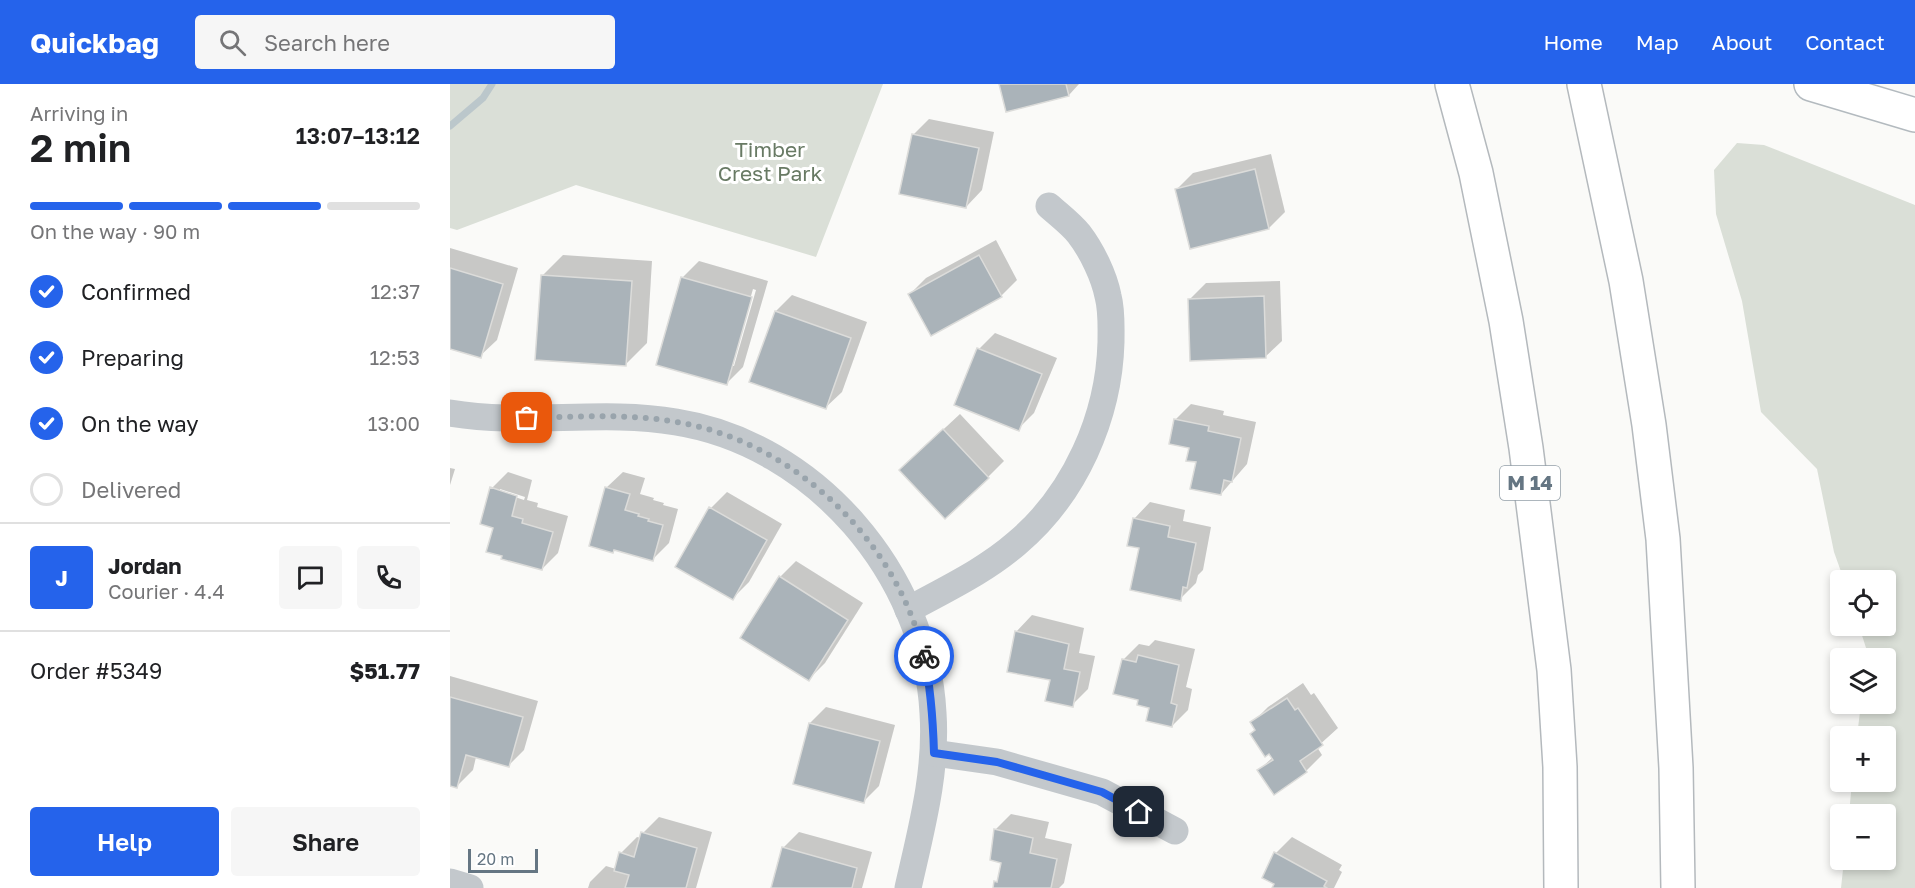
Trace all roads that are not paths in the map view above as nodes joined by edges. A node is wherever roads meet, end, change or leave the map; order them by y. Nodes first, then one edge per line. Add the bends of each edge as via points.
1 (1452, 84) edge
2 (1584, 84) edge
3 (1811, 84) edge
4 (1915, 115) edge
5 (1049, 206) dead end
6 (450, 413) edge
7 (908, 610) junction
8 (934, 753) junction
9 (1175, 831) dead end
10 (450, 882) edge
11 (470, 888) edge
12 (908, 888) edge
13 (1560, 888) edge
14 (1678, 888) edge

1 - 13 main road, M 14 via 1476,173 1504,309 1526,448 1554,670 1560,767
2 - 14 main road via 1626,281 1663,539 1676,768
3 - 4 main road
5 - 7 street via 1079,234 1108,296 1110,356 1099,416 1076,471 1035,526 985,567
6 - 7 street via 503,419 641,417 688,424 752,446 811,483 853,522 892,576
7 - 8 street via 930,683
8 - 9 street via 997,762 1102,792
8 - 12 street via 929,797
10 - 11 street

